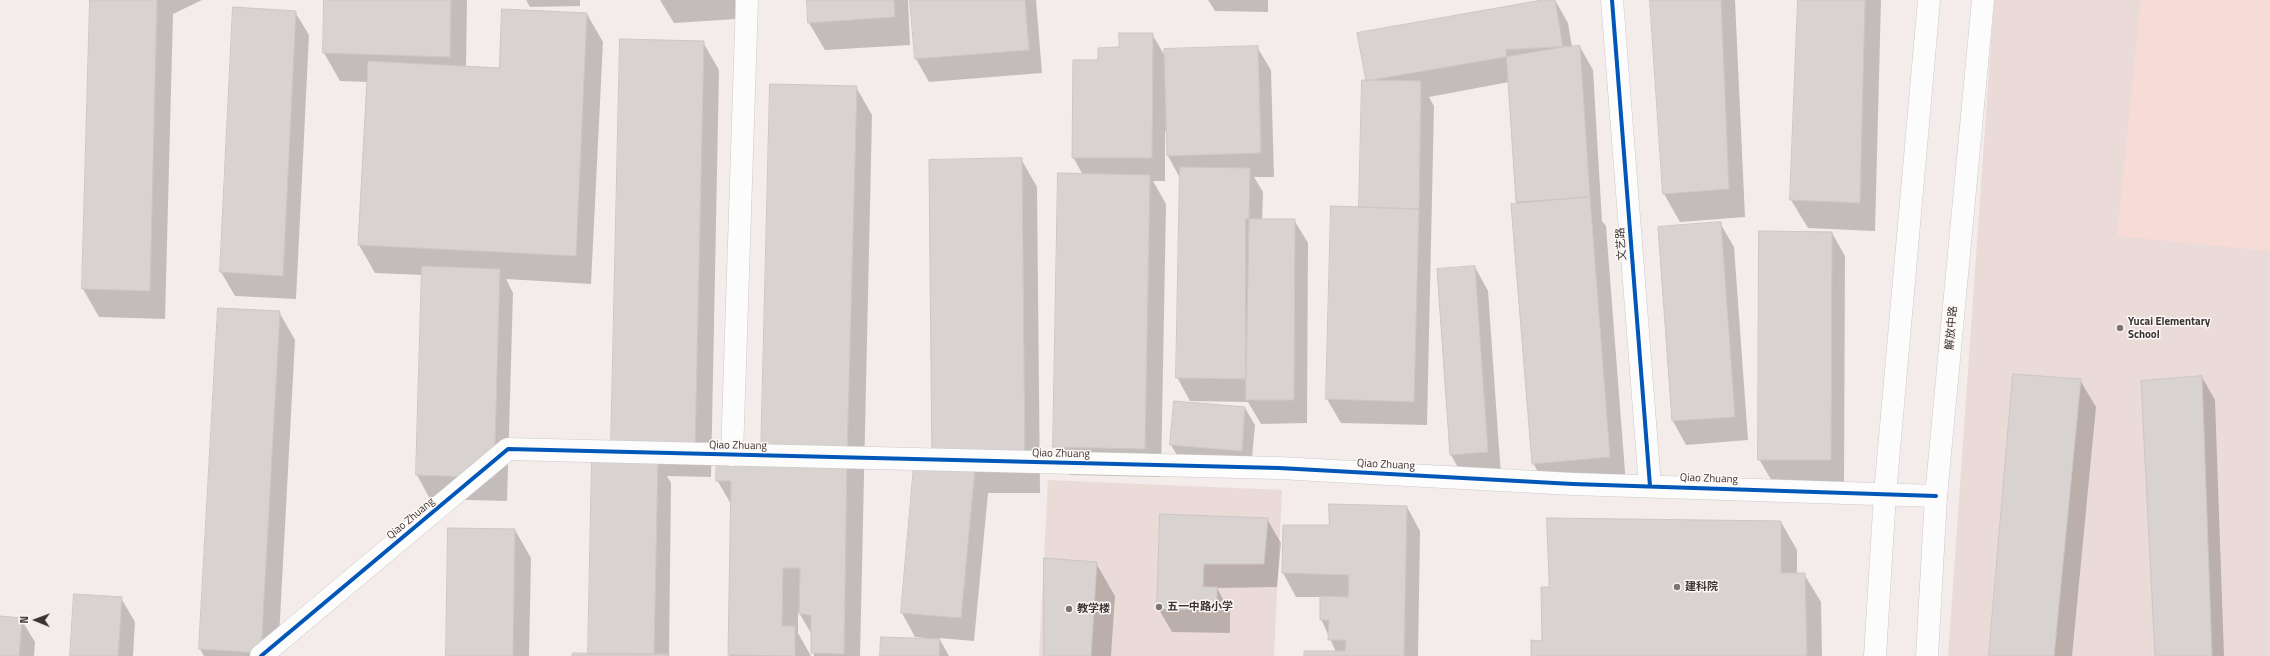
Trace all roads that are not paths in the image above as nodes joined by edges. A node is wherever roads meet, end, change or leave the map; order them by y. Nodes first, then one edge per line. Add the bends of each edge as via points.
1 (747, 0) edge
2 (1612, 0) edge
3 (1929, 0) edge
4 (1983, 0) edge
5 (732, 455) junction
6 (1650, 486) junction
7 (1885, 494) junction
8 (1936, 496) junction
9 (261, 656) edge
10 (1874, 656) edge
11 (1928, 656) edge

1 - 5 street
2 - 6 street, 文艺路
3 - 7 street
4 - 8 street, 解放中路
5 - 6 street, Qiao Zhuang via 1279,468
5 - 9 street, Qiao Zhuang via 508,450
6 - 7 street, Qiao Zhuang
7 - 8 street, Qiao Zhuang
7 - 10 street
8 - 11 street, 解放中路

